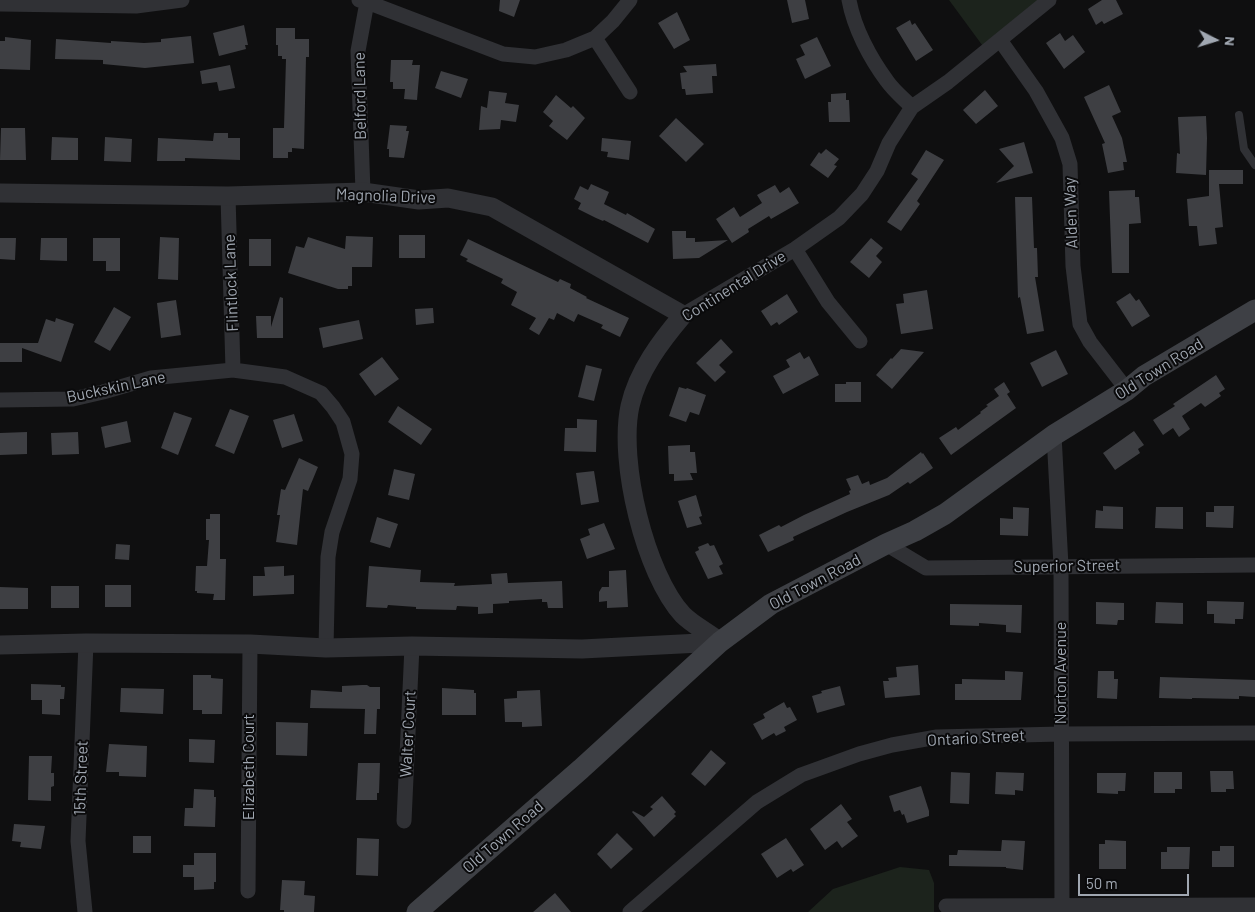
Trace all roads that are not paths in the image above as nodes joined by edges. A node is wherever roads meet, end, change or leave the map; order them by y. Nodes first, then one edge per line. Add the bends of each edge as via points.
1 (182, 0) edge
2 (630, 0) edge
3 (849, 0) edge
4 (1049, 0) edge
5 (363, 1) edge
6 (0, 4) edge
7 (594, 38) junction
8 (1000, 40) junction
9 (630, 92) dead end
10 (912, 107) junction
11 (1239, 115) dead end
12 (1255, 165) edge
13 (363, 192) junction
14 (0, 193) edge
15 (228, 196) junction
16 (795, 248) junction
17 (684, 315) junction
18 (1251, 315) edge
19 (860, 340) dead end
20 (233, 370) junction
21 (1127, 390) junction
22 (0, 400) edge
23 (1054, 435) junction
24 (886, 544) junction
25 (1255, 565) edge
26 (1061, 566) junction
27 (720, 642) junction
28 (86, 643) junction
29 (250, 644) junction
30 (0, 645) edge
31 (412, 646) junction
32 (326, 648) junction
33 (1060, 734) junction
34 (1255, 734) edge
35 (404, 821) dead end
36 (248, 891) dead end
37 (1255, 905) edge
38 (946, 906) dead end
39 (1062, 909) edge
40 (85, 912) edge
41 (417, 912) edge
42 (630, 912) edge

1 - 6 street via 136,6
2 - 7 street
3 - 10 street via 851,13 869,53 888,82
4 - 8 street
5 - 7 street via 503,54 535,57 566,50
5 - 13 street, Belford Lane via 358,51
7 - 9 street
8 - 10 street
8 - 21 street, Alden Way via 1036,91 1062,138 1070,164 1073,266 1080,324
10 - 16 street via 862,194 839,218
11 - 12 lane via 1244,150
13 - 15 street, Magnolia Drive
13 - 17 street, Magnolia Drive via 419,200 448,198 492,208
14 - 15 street, Magnolia Drive
15 - 20 street, Flintlock Lane
16 - 17 street, Continental Drive
16 - 19 street via 828,302
17 - 27 street, Continental Drive via 660,342 638,383 630,407 626,445 636,512 662,584 684,615
18 - 21 main road, Old Town Road via 1144,376
20 - 22 street, Buckskin Lane via 151,378 73,398
20 - 32 street, Buckskin Lane via 285,377 304,384 321,393 343,422 352,454 350,479 332,532 328,558
21 - 23 main road, Old Town Road
23 - 24 main road, Old Town Road via 945,514
23 - 26 street, Norton Avenue
24 - 26 street, Superior Street via 926,568
24 - 27 main road, Old Town Road via 771,604
25 - 26 street, Superior Street
26 - 33 street, Norton Avenue
27 - 31 street via 582,649
27 - 41 main road, Old Town Road
28 - 29 street
28 - 30 street
28 - 40 street, 15th Street via 78,841
29 - 32 street
29 - 36 street, Elizabeth Court
31 - 32 street
31 - 35 street, Walter Court
33 - 34 street, Ontario Street
33 - 39 street, Norton Avenue
33 - 42 street, Ontario Street via 937,737 858,754 802,775 756,802
37 - 39 street
38 - 39 street

